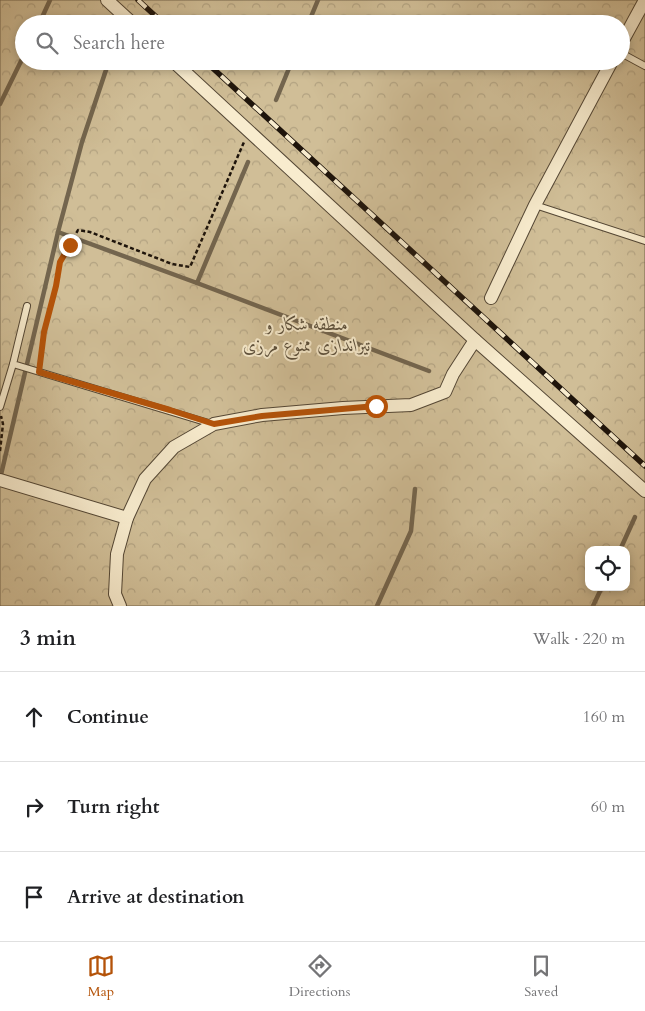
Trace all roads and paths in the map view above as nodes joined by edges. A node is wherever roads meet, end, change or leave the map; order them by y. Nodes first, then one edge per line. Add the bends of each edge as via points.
1 (107, 0) edge
2 (645, 0) edge
3 (123, 15) edge
4 (630, 28) edge
5 (630, 58) edge
6 (645, 66) edge
7 (183, 70) edge
8 (607, 70) edge
9 (248, 131) junction
10 (535, 205) junction
11 (645, 241) edge
12 (491, 298) dead end
13 (27, 306) dead end
14 (475, 340) junction
15 (15, 365) junction
16 (37, 372) junction
17 (0, 407) edge
18 (0, 413) edge
19 (214, 424) junction
20 (0, 452) edge
21 (0, 480) edge
22 (645, 491) edge
23 (127, 518) junction
24 (120, 606) edge

1 - 3 street
2 - 4 street
5 - 6 lane
7 - 9 street
8 - 10 street
9 - 14 street
9 - 16 path via 190,266 172,264 78,230 60,262
10 - 11 lane
10 - 12 street
13 - 15 lane
14 - 19 street via 445,392 410,405 280,414
14 - 22 street
15 - 16 lane
15 - 17 lane
16 - 19 lane
18 - 20 path via 3,424
19 - 23 street via 174,447 145,479
21 - 23 street
23 - 24 street via 118,554 115,594

